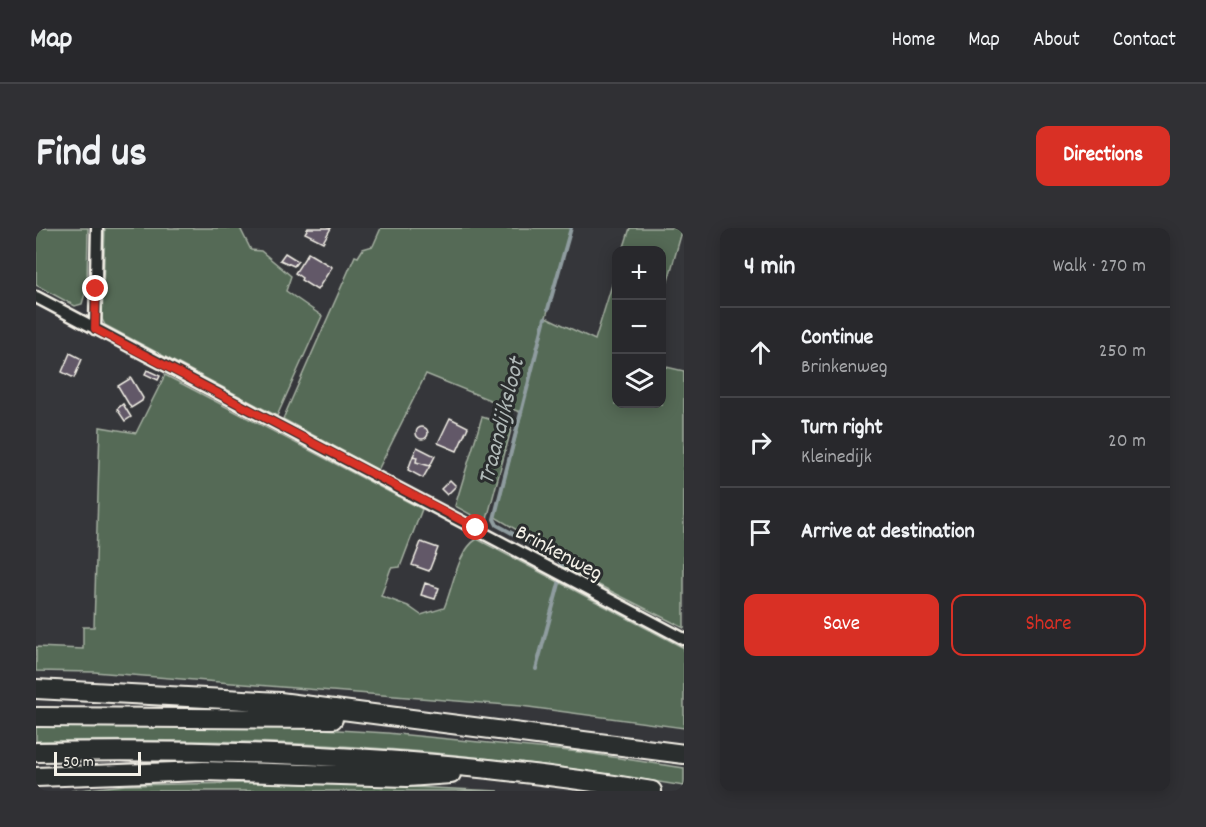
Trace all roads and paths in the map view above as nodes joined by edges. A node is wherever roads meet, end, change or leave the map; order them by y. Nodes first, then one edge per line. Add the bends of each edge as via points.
1 (97, 228) edge
2 (36, 297) edge
3 (95, 329) junction
4 (684, 639) edge
5 (36, 689) edge
6 (36, 717) edge
7 (418, 721) junction
8 (36, 752) edge
9 (684, 754) edge
10 (507, 771) junction
11 (36, 777) edge
12 (652, 791) edge

1 - 3 street
2 - 3 street, Brinkenweg
3 - 4 street, Brinkenweg
5 - 7 highway via 280,702
6 - 7 highway
7 - 9 highway
8 - 10 highway via 156,750 309,755
10 - 11 highway via 407,777 203,771
10 - 12 highway

